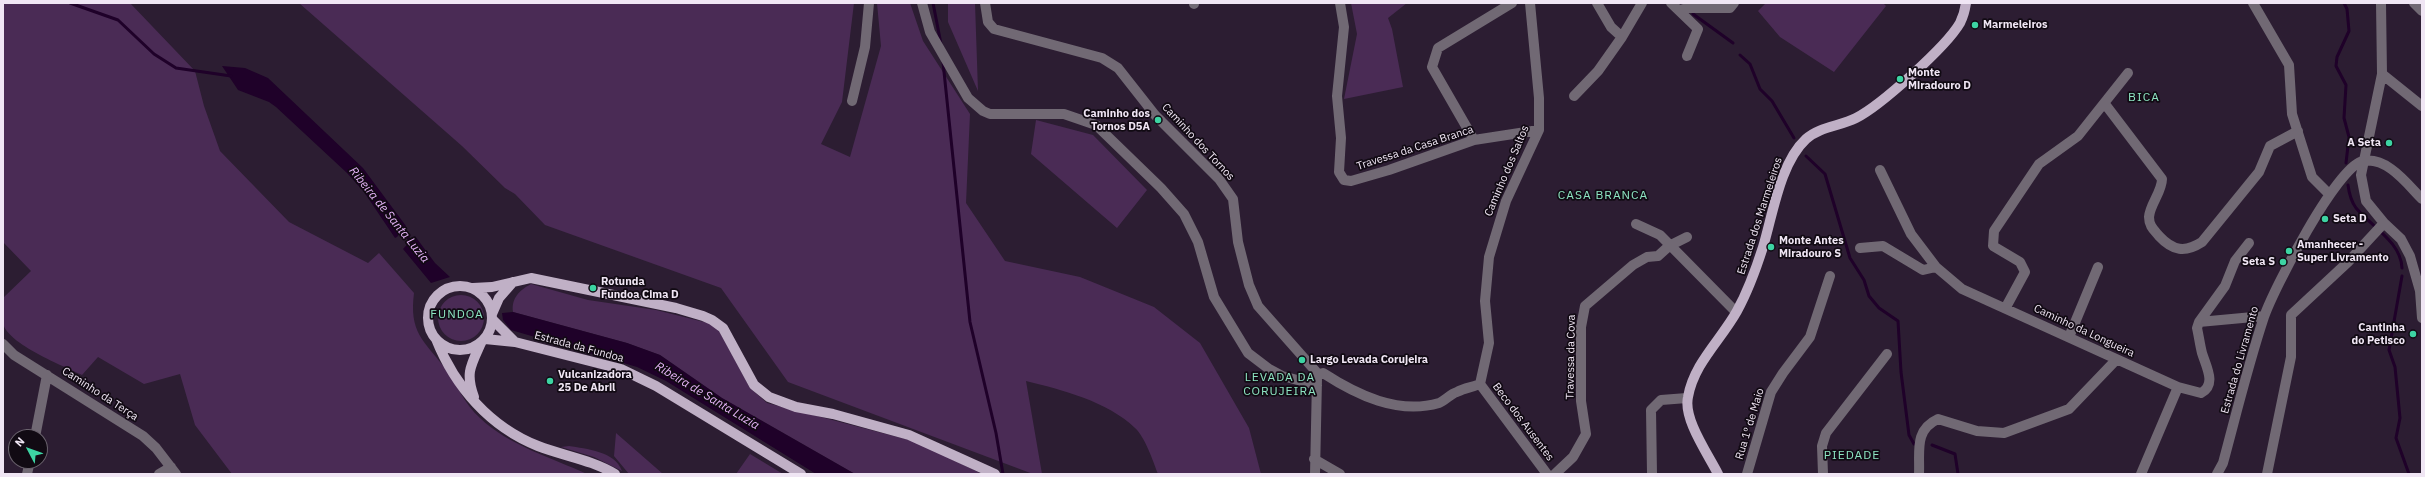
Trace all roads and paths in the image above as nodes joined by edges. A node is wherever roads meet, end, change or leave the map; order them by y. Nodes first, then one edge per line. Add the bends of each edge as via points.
1 (869, 3) edge
2 (922, 3) edge
3 (985, 3) edge
4 (1340, 3) edge
5 (1512, 3) edge
6 (1530, 3) edge
7 (1597, 3) edge
8 (1642, 3) edge
9 (1671, 3) edge
10 (1734, 3) edge
11 (1966, 3) edge
12 (2253, 3) edge
13 (2381, 3) edge
14 (2414, 3) edge
15 (1680, 10) junction
16 (2422, 11) edge
17 (1622, 37) junction
18 (1687, 56) dead end
19 (2128, 73) dead end
20 (2382, 74) junction
21 (1574, 96) dead end
22 (852, 101) dead end
23 (2105, 104) junction
24 (2422, 106) edge
25 (1539, 130) junction
26 (2298, 131) junction
27 (1474, 140) junction
28 (2363, 162) junction
29 (1880, 170) dead end
30 (2329, 194) junction
31 (2422, 199) edge
32 (1636, 224) dead end
33 (2380, 226) junction
34 (1687, 237) dead end
35 (2249, 243) dead end
36 (1669, 246) junction
37 (1860, 248) dead end
38 (1936, 267) junction
39 (2098, 267) dead end
40 (1830, 276) dead end
41 (513, 282) junction
42 (473, 288) junction
43 (2421, 291) edge
44 (2006, 307) junction
45 (1736, 312) junction
46 (492, 314) junction
47 (2264, 316) junction
48 (2422, 318) edge
49 (2199, 322) junction
50 (2069, 337) junction
51 (436, 339) junction
52 (483, 341) junction
53 (515, 342) junction
54 (3, 344) edge
55 (1887, 354) dead end
56 (2116, 360) junction
57 (47, 375) junction
58 (1319, 375) junction
59 (1480, 384) junction
60 (1318, 385) junction
61 (2178, 387) junction
62 (1687, 398) junction
63 (477, 404) junction
64 (37, 429) edge
65 (1314, 459) junction
66 (173, 470) edge
67 (160, 474) edge
68 (615, 474) edge
69 (801, 474) edge
70 (995, 474) edge
71 (1315, 474) edge
72 (1340, 474) edge
73 (1547, 474) edge
74 (1555, 474) edge
75 (1652, 474) edge
76 (1718, 474) edge
77 (1747, 474) edge
78 (1824, 474) edge
79 (1919, 474) edge
80 (2141, 474) edge
81 (2217, 474) edge
82 (2267, 474) edge

1 - 22 street via 865,47
2 - 60 street via 930,32 968,98 990,114 1064,114 1096,125 1184,214 1198,242 1214,297 1248,353 1282,376
3 - 58 street, Caminho dos Tornos via 988,22 994,29 1111,62 1155,115 1219,179 1233,199 1238,242 1258,306
4 - 27 street, Travessa da Casa Branca via 1344,27 1337,96 1341,138 1339,172 1342,178 1346,181 1389,170
5 - 27 street via 1438,48 1432,67
6 - 25 street, Caminho dos Saltos via 1539,98
7 - 17 street via 1611,27
8 - 17 street
9 - 15 street
10 - 15 street via 1730,8
11 - 45 main road, Estrada dos Marmeleiros via 1960,22 1950,36 1880,102 1857,118 1820,130 1807,138 1794,152 1776,198 1758,261
12 - 26 street via 2289,65 2292,114
13 - 20 street
14 - 16 street
15 - 18 street via 1698,29
17 - 21 street via 1598,71
19 - 23 street
20 - 24 street
20 - 28 street
23 - 26 street via 2162,179 2149,217 2150,226 2168,246 2176,250 2192,248 2202,242 2259,172 2270,146
23 - 44 street via 2078,136 2039,164 1994,231 1993,246 2020,262 2025,272
25 - 27 street, Travessa da Casa Branca
25 - 59 street, Caminho dos Saltos via 1506,202 1489,257 1485,301 1489,343
26 - 30 street via 2312,177
28 - 30 street, Estrada do Livramento via 2350,169
28 - 31 street via 2376,162 2388,167
28 - 33 street via 2361,175 2366,201
29 - 38 street, Caminho da Longueira via 1911,234
30 - 47 street, Estrada do Livramento via 2278,284
32 - 36 street via 1660,235
33 - 43 street via 2406,248
33 - 82 street via 2348,262 2291,315 2291,357
34 - 36 street, Travessa da Cova
35 - 49 street via 2235,261 2225,286
36 - 45 street
36 - 74 street, Travessa da Cova via 1658,256 1647,258 1621,274 1585,306 1581,327 1581,401 1586,434 1573,457
37 - 38 street via 1883,246 1923,270
38 - 44 street, Caminho da Longueira via 1962,289
39 - 50 street
40 - 77 street, Rua 1º de Maio via 1810,337 1782,372 1772,392
41 - 42 main road
41 - 46 main road
41 - 70 main road via 525,278 537,280 676,308 712,320 723,328 754,385 769,398 909,435
42 - 46 main road via 484,296
42 - 51 main road via 459,285 439,293 431,304 429,325
43 - 48 street
44 - 50 street, Caminho da Longueira
45 - 62 main road, Estrada dos Marmeleiros via 1699,368
46 - 52 main road
46 - 53 main road
47 - 49 street
47 - 81 street, Estrada do Livramento via 2223,463
49 - 61 street, Caminho da Longueira via 2197,328 2210,375 2209,384 2206,391 2201,394
50 - 56 street, Caminho da Longueira
51 - 52 main road via 446,347 458,350 470,348
51 - 63 main road via 444,359
52 - 53 main road, Estrada da Fundoa
52 - 63 main road via 468,376
53 - 69 main road, Estrada da Fundoa via 621,369 656,386
54 - 57 street, Caminho da Terça via 14,355
55 - 78 street via 1826,433 1822,446
56 - 61 street, Caminho da Longueira
56 - 79 street via 2069,409 2004,434 1977,431 1938,419 1928,424 1920,434
57 - 64 street
57 - 66 street, Caminho da Terça via 143,436
58 - 59 street via 1323,373 1374,400 1408,407 1441,402 1456,392
58 - 60 street
59 - 73 street, Beco dos Ausentes
60 - 65 street
61 - 80 street
62 - 75 street via 1661,400 1651,410
62 - 76 main road, Estrada dos Marmeleiros via 1692,426
63 - 68 main road via 510,432 538,446 600,466
65 - 71 street
65 - 72 street
66 - 67 street

